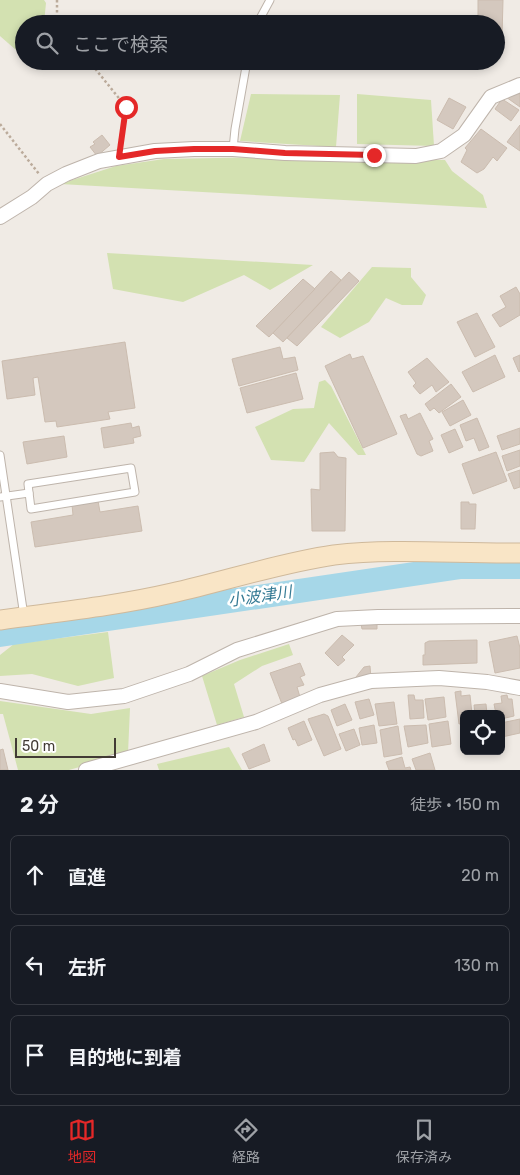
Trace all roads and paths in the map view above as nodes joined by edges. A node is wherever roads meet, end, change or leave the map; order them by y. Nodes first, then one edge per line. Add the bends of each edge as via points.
1 (56, 0) edge
2 (270, 0) edge
3 (57, 15) edge
4 (262, 15) edge
5 (96, 70) edge
6 (246, 70) edge
7 (520, 85) edge
8 (0, 124) edge
9 (233, 149) junction
10 (119, 157) junction
11 (46, 184) junction
12 (0, 217) edge
13 (0, 455) edge
14 (29, 493) junction
15 (3, 497) edge
16 (520, 553) edge
17 (520, 616) edge
18 (24, 617) junction
19 (0, 620) edge
20 (520, 688) edge
21 (0, 691) edge
22 (86, 770) edge

1 - 3 path
2 - 4 lane
5 - 10 path via 126,107
6 - 9 lane
7 - 9 street via 491,97 464,135 442,152 416,156
8 - 11 path
9 - 10 street via 155,151
10 - 11 street via 91,164
11 - 12 street
13 - 15 lane
14 - 14 lane via 28,484 131,468 135,492 31,509
14 - 15 lane
15 - 18 lane
16 - 18 street via 337,555 165,595
17 - 21 street via 338,619 237,650 190,674 124,696 68,702
18 - 19 street
20 - 22 street via 439,678 371,681 320,695 256,722

